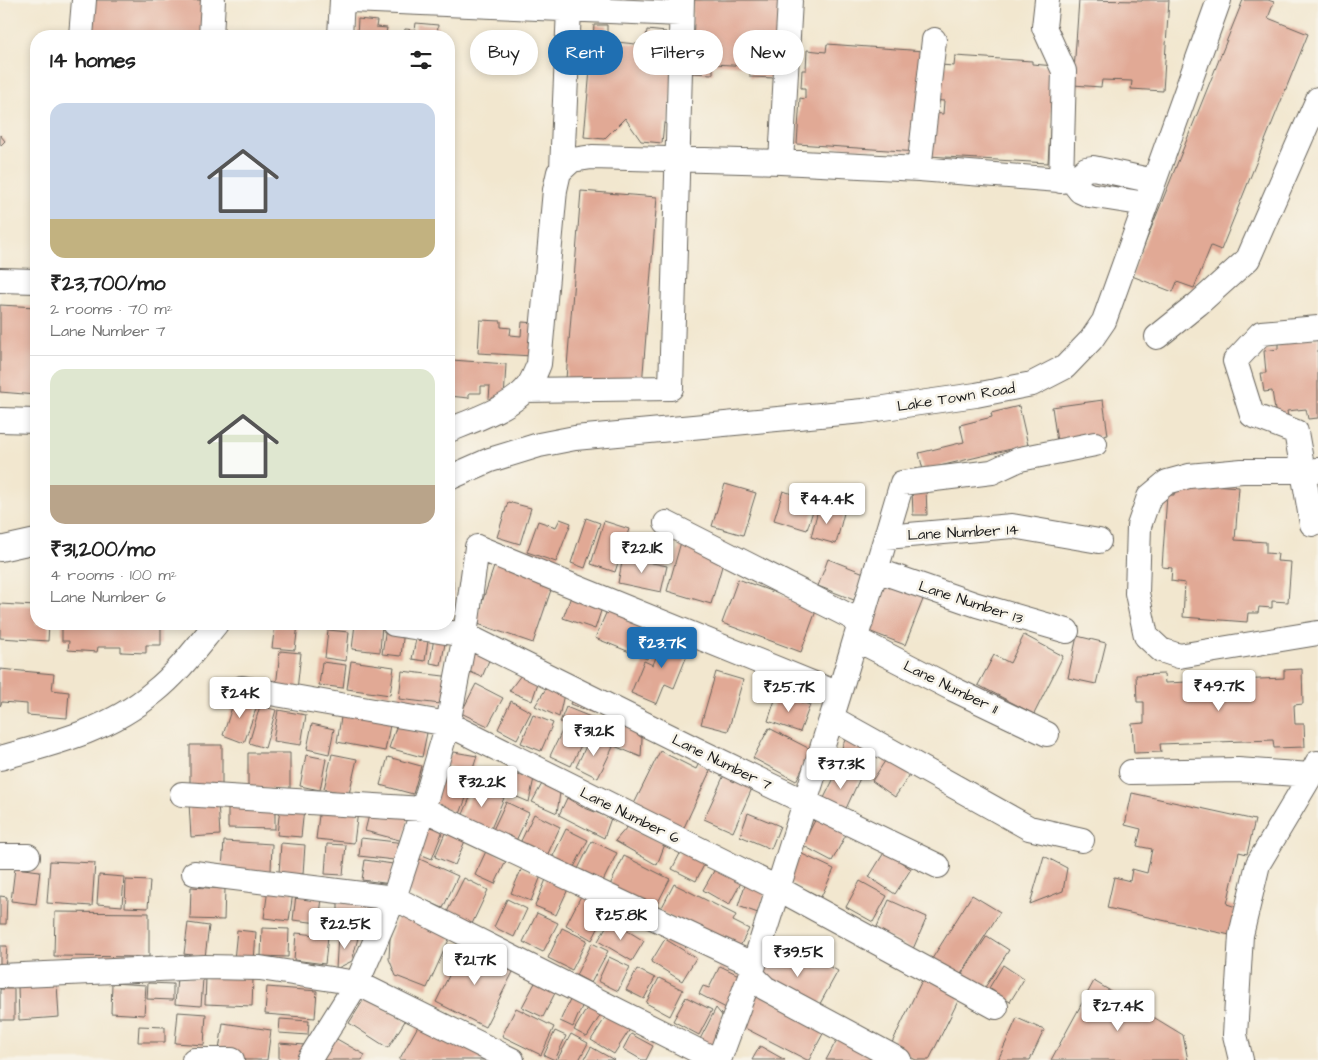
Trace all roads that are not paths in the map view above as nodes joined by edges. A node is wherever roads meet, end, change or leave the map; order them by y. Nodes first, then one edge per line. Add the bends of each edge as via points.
1 (84, 0) edge
2 (342, 0) edge
3 (351, 0) edge
4 (790, 0) edge
5 (1046, 0) edge
6 (1219, 0) edge
7 (216, 2) edge
8 (681, 7) edge
9 (568, 9) junction
10 (82, 30) edge
11 (212, 30) edge
12 (340, 30) edge
13 (934, 40) dead end
14 (1318, 99) edge
15 (677, 160) junction
16 (781, 162) junction
17 (562, 169) junction
18 (919, 169) junction
19 (1066, 181) junction
20 (1154, 181) junction
21 (1146, 204) junction
22 (0, 280) edge
23 (30, 281) edge
24 (1318, 328) edge
25 (1157, 338) dead end
26 (524, 390) junction
27 (0, 420) edge
28 (30, 421) edge
29 (455, 428) edge
30 (1095, 444) dead end
31 (1311, 471) edge
32 (455, 475) edge
33 (666, 523) dead end
34 (1312, 524) dead end
35 (886, 537) junction
36 (1099, 541) dead end
37 (30, 542) edge
38 (0, 549) edge
39 (876, 570) junction
40 (211, 630) edge
41 (433, 630) edge
42 (858, 630) junction
43 (1067, 631) dead end
44 (1318, 634) edge
45 (466, 635) junction
46 (242, 688) dead end
47 (839, 694) junction
48 (832, 718) junction
49 (448, 724) junction
50 (1047, 734) dead end
51 (0, 758) edge
52 (1314, 768) edge
53 (1131, 772) dead end
54 (182, 794) dead end
55 (805, 802) junction
56 (423, 809) junction
57 (1082, 840) dead end
58 (0, 856) edge
59 (28, 856) dead end
60 (938, 866) dead end
61 (194, 873) dead end
62 (779, 889) junction
63 (394, 898) junction
64 (753, 969) junction
65 (0, 976) edge
66 (357, 983) junction
67 (996, 1007) dead end
68 (194, 1060) edge
69 (232, 1060) edge
70 (309, 1060) edge
71 (512, 1060) edge
72 (717, 1060) edge
73 (899, 1060) edge
74 (1241, 1060) edge

1 - 10 street
2 - 12 street
3 - 9 street
4 - 16 street
5 - 19 street via 1044,27 1064,71
6 - 20 street, Lake Town Road
7 - 11 street
8 - 9 street
8 - 15 street
9 - 17 street
13 - 18 street
14 - 25 street via 1248,259
15 - 16 street
15 - 17 street via 592,157 572,160
15 - 26 street via 671,388
16 - 18 street
17 - 26 street via 555,190 539,364
18 - 19 street
19 - 20 street via 1092,168
19 - 21 street via 1089,195
20 - 21 street, Lake Town Road
21 - 32 street, Lake Town Road via 1104,321 1065,367 1032,384 864,411 575,438 490,460
22 - 23 street
24 - 31 street via 1261,333 1235,361 1252,415 1296,432
26 - 29 street via 506,405
27 - 28 street
30 - 35 street via 1020,459 992,472 902,483
31 - 34 street
31 - 44 street via 1242,471 1189,476 1167,482 1149,497 1139,526 1137,593 1146,636 1161,650 1180,656
33 - 42 street, Lane Number 11
35 - 36 street, Lane Number 14 via 1012,526
35 - 39 street
37 - 38 street
39 - 42 street
39 - 43 street, Lane Number 13 via 977,605
40 - 51 street via 154,693 113,721 70,739
41 - 45 street, Lane Number 7
42 - 47 street
42 - 50 street, Lane Number 11 via 953,689
45 - 47 street via 477,547
45 - 49 street
45 - 55 street, Lane Number 7
46 - 49 street, Lane Number 6
47 - 48 street
48 - 55 street
48 - 57 street via 1029,828
49 - 56 street
49 - 62 street, Lane Number 6
52 - 53 street
52 - 74 street via 1258,864 1241,935 1235,1035
54 - 56 street
55 - 60 street, Lane Number 7
55 - 62 street
56 - 63 street
56 - 64 street
58 - 59 street
61 - 63 street
62 - 64 street
62 - 67 street, Lane Number 6
63 - 66 street
63 - 72 street
64 - 72 street
64 - 73 street via 766,988
65 - 66 street via 204,967 260,968
66 - 70 street
66 - 71 street
68 - 69 street

